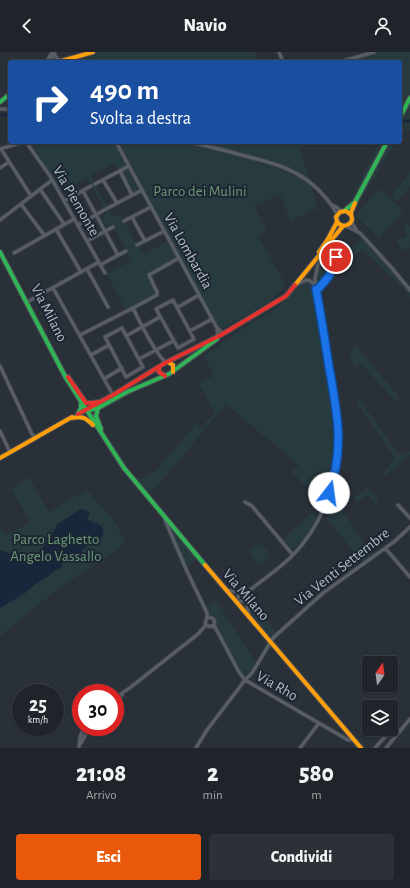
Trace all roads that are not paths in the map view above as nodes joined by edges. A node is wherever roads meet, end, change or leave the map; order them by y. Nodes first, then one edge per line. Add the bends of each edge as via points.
1 (54, 52) edge
2 (93, 52) edge
3 (374, 52) edge
4 (48, 60) edge
5 (65, 60) joint
6 (347, 60) edge
7 (8, 96) edge
8 (410, 98) edge
9 (0, 102) edge
10 (402, 114) edge
11 (17, 144) edge
12 (25, 144) edge
13 (117, 144) edge
14 (198, 144) edge
15 (386, 144) edge
16 (1, 149) edge
17 (9, 162) junction
18 (129, 166) junction
19 (0, 168) edge
20 (120, 171) junction
21 (52, 180) junction
22 (104, 180) junction
23 (40, 189) junction
24 (142, 190) junction
25 (83, 191) junction
26 (132, 195) junction
27 (31, 196) junction
28 (64, 201) junction
29 (355, 202) junction
30 (117, 203) junction
31 (331, 203) junction
32 (21, 204) junction
33 (151, 206) junction
34 (343, 211) junction
35 (96, 215) junction
36 (337, 215) junction
37 (351, 215) junction
38 (132, 217) junction
39 (1, 219) edge
40 (74, 219) junction
41 (124, 221) dead end
42 (351, 221) junction
43 (337, 222) junction
44 (64, 224) junction
45 (78, 225) junction
46 (345, 226) junction
47 (113, 227) dead end
48 (56, 229) junction
49 (164, 231) junction
50 (357, 231) junction
51 (105, 232) junction
52 (44, 236) junction
53 (87, 241) junction
54 (145, 241) junction
55 (137, 245) dead end
56 (0, 248) edge
57 (324, 249) junction
58 (126, 251) dead end
59 (0, 252) edge
60 (14, 253) dead end
61 (118, 255) junction
62 (337, 255) dead end
63 (179, 258) junction
64 (100, 264) junction
65 (87, 269) junction
66 (80, 272) junction
67 (105, 273) dead end
68 (53, 288) junction
69 (293, 288) junction
70 (316, 289) junction
71 (410, 290) edge
72 (200, 296) junction
73 (278, 301) junction
74 (28, 302) junction
75 (108, 307) dead end
76 (133, 308) junction
77 (178, 308) junction
78 (160, 316) junction
79 (212, 319) junction
80 (143, 326) junction
81 (217, 328) junction
82 (190, 331) junction
83 (222, 334) junction
84 (80, 335) junction
85 (126, 336) junction
86 (174, 340) junction
87 (109, 345) junction
88 (156, 350) junction
89 (91, 355) junction
90 (139, 359) junction
91 (161, 359) junction
92 (167, 362) junction
93 (0, 366) edge
94 (160, 366) junction
95 (122, 368) junction
96 (173, 372) junction
97 (165, 376) junction
98 (68, 377) junction
99 (104, 379) junction
100 (73, 390) junction
101 (113, 394) junction
102 (80, 400) junction
103 (99, 402) junction
104 (98, 408) junction
105 (86, 410) junction
106 (78, 414) junction
107 (71, 418) junction
108 (98, 429) junction
109 (0, 431) edge
110 (34, 439) junction
111 (10, 452) junction
112 (116, 456) junction
113 (0, 458) edge
114 (245, 502) dead end
115 (398, 505) dead end
116 (164, 517) junction
117 (410, 518) edge
118 (410, 527) edge
119 (385, 548) junction
120 (293, 555) junction
121 (410, 577) edge
122 (225, 588) junction
123 (250, 590) junction
124 (245, 592) junction
125 (248, 595) junction
126 (236, 602) junction
127 (249, 616) junction
128 (207, 619) junction
129 (206, 625) junction
130 (212, 626) junction
131 (271, 642) junction
132 (245, 680) junction
133 (131, 687) junction
134 (124, 692) edge
135 (124, 694) edge
136 (410, 719) edge
137 (319, 723) junction
138 (400, 730) junction
139 (80, 736) edge
140 (86, 736) edge
141 (354, 740) junction
142 (80, 747) edge
143 (196, 748) edge
144 (300, 748) edge
145 (361, 748) edge
146 (375, 748) edge
147 (386, 748) edge

1 - 4 street
1 - 5 street via 58,59
2 - 5 street
3 - 6 street
7 - 9 street
8 - 10 street
11 - 16 street
12 - 21 street, Via Piemonte
13 - 18 street, Via Lombardia
14 - 31 street via 268,161 289,169 307,179
15 - 29 street
16 - 17 street
17 - 19 street
17 - 27 street
18 - 20 street
18 - 24 street, Via Lombardia
20 - 22 street
20 - 26 street
21 - 23 street
21 - 28 street, Via Piemonte
22 - 25 street
22 - 30 street
23 - 27 street
23 - 44 street
24 - 26 street
24 - 33 street, Via Lombardia
25 - 28 street
25 - 35 street
26 - 30 street
27 - 32 street
28 - 40 street, Via Piemonte
29 - 34 street
29 - 37 street
30 - 35 street
31 - 34 street
31 - 36 street
32 - 39 street
32 - 52 street
33 - 38 street
33 - 49 street, Via Lombardia
34 - 36 street
34 - 37 street
35 - 45 street
35 - 51 street
36 - 43 street
37 - 42 street
38 - 41 street
38 - 54 street
40 - 44 street
40 - 45 street, Via Piemonte
42 - 46 street
42 - 50 street
43 - 46 street
43 - 73 street via 328,239
44 - 48 street
45 - 53 street, Via Piemonte
46 - 50 street
46 - 57 street
47 - 51 street
48 - 52 street
48 - 66 street
49 - 54 street
49 - 63 street, Via Lombardia
50 - 71 street
51 - 53 street
51 - 61 street
52 - 60 street
53 - 64 street, Via Piemonte
54 - 55 street
56 - 74 street, Via Milano
57 - 69 street
57 - 70 street via 316,269
58 - 61 street
59 - 74 street, Via Milano
61 - 64 street
62 - 70 street via 329,276
63 - 72 street, Via Lombardia
63 - 76 street via 149,275 157,292
64 - 65 street
64 - 67 street, Via Piemonte
65 - 66 street
65 - 75 street
66 - 68 street
68 - 74 street
68 - 84 street
69 - 70 street via 306,280 312,282
69 - 73 street
70 - 120 street via 338,421 338,453 324,508 311,532
72 - 77 street
72 - 79 street, Via Lombardia
73 - 83 street
74 - 98 street, Via Milano
74 - 100 street, Via Milano
76 - 80 street
76 - 84 street
77 - 78 street via 173,300 156,309
77 - 82 street
78 - 80 street
78 - 86 street
79 - 81 street, Via Lombardia
79 - 82 street
80 - 85 street
80 - 88 street
81 - 83 street, Via Lombardia
81 - 83 street, Via Lombardia
82 - 86 street via 194,339 178,348
83 - 92 street
83 - 96 street
84 - 89 street
85 - 87 street via 122,328 105,338
85 - 90 street
86 - 88 street
87 - 89 street
87 - 95 street
88 - 90 street
88 - 91 street
89 - 99 street
90 - 95 street via 143,367 126,377
91 - 92 street
91 - 94 street
92 - 94 street
92 - 96 street via 173,365
93 - 110 street
94 - 97 street via 159,372
94 - 101 street
95 - 99 street
96 - 97 street
97 - 104 street
98 - 100 street, Via Milano
98 - 103 street via 85,402
99 - 101 street
100 - 102 street, Via Milano
101 - 103 street
102 - 105 street, Via Milano
102 - 106 street via 82,408
103 - 105 street
104 - 105 street
104 - 112 street, Via Milano via 96,419
105 - 106 street
105 - 108 street, Via Milano
106 - 107 street
107 - 108 street via 86,418
107 - 110 street
108 - 112 street, Via Milano
109 - 111 street
110 - 111 street
111 - 113 street
112 - 116 street, Via Milano
114 - 120 street via 252,506
115 - 117 street
116 - 122 street, Via Milano
116 - 128 street, Via Rho via 207,613
118 - 119 street, Via Venti Settembre
119 - 121 street
119 - 131 street, Via Venti Settembre via 323,593
120 - 123 street
122 - 124 street
122 - 126 street, Via Milano
123 - 124 street
123 - 125 street
124 - 126 street via 238,595
125 - 126 street via 243,601
125 - 127 street via 246,603
126 - 127 street, Via Milano
127 - 131 street, Via Milano
128 - 129 street, Via Rho
128 - 130 street, Via Rho via 213,620
129 - 130 street
129 - 133 street
130 - 132 street, Via Rho via 215,627
131 - 132 street, Via Venti Settembre
131 - 141 street, Via Milano
132 - 137 street, Via Rho
132 - 143 street, Via Venti Settembre
133 - 134 street
133 - 135 street
136 - 138 street
137 - 141 street, Via Rho via 348,740
137 - 144 street
138 - 146 street via 390,731
138 - 147 street
139 - 142 street
140 - 142 street
141 - 145 street, Via Milano

